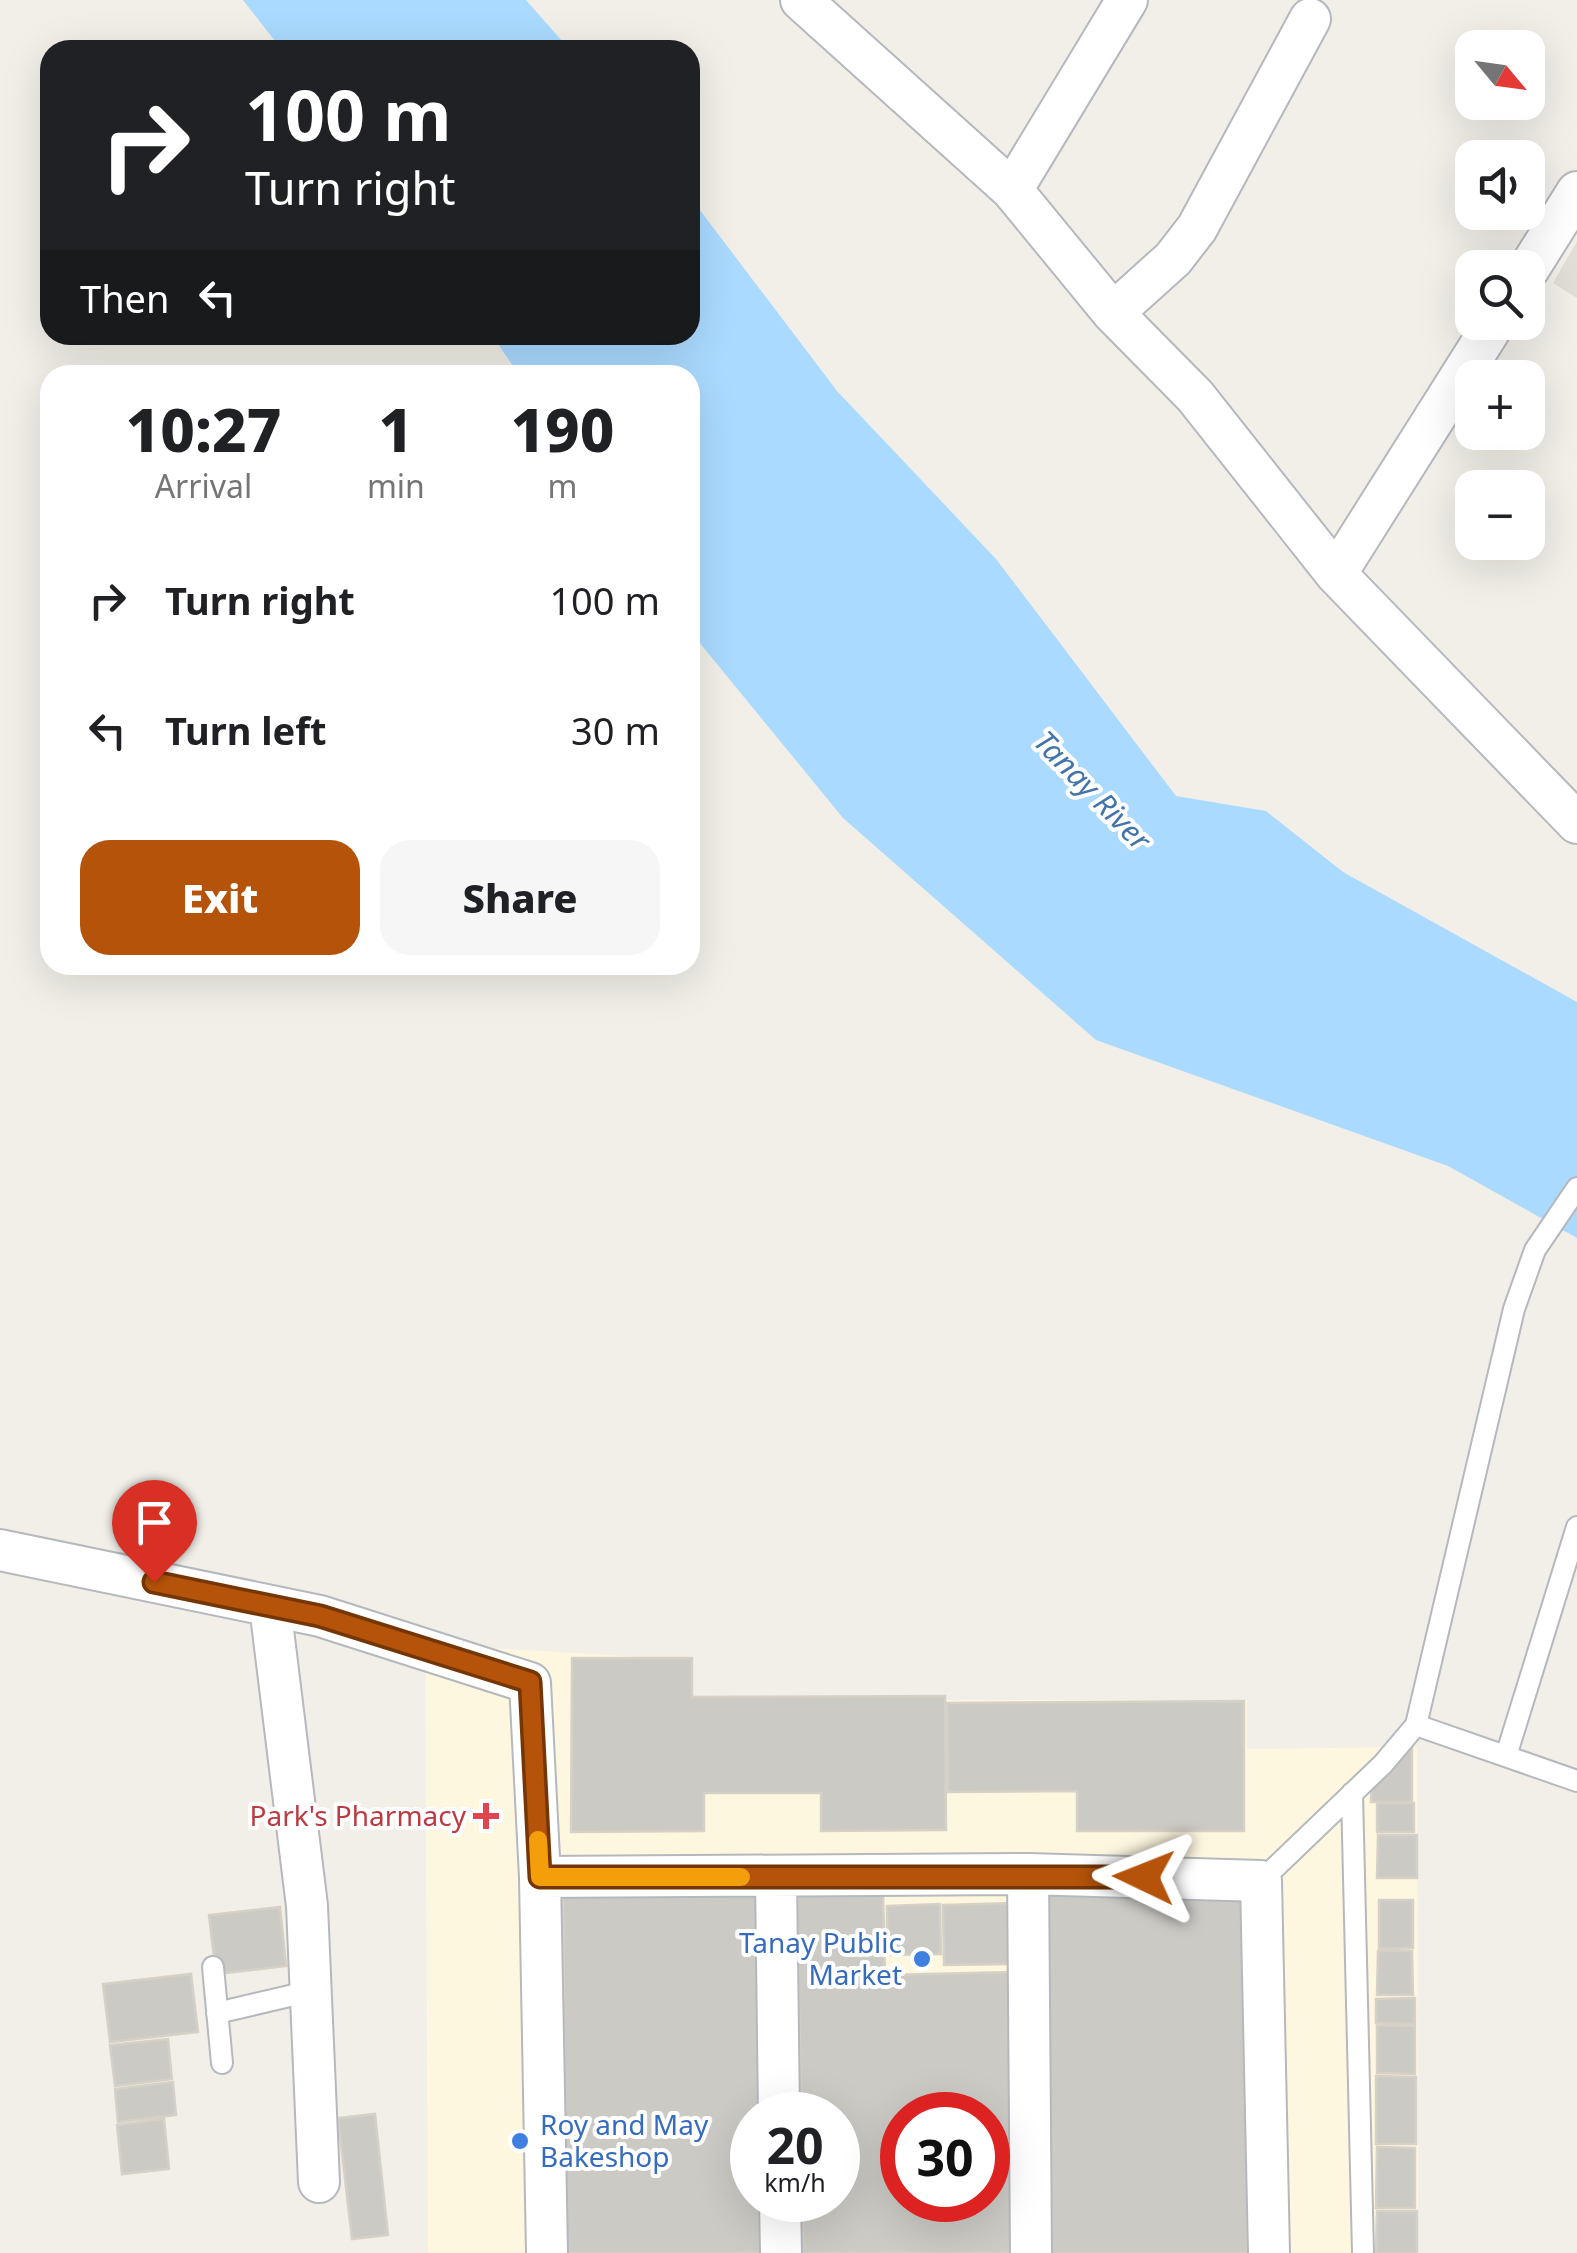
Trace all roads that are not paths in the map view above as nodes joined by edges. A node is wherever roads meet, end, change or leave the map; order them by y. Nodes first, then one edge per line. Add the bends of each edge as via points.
1 (800, 0) edge
2 (1127, 0) edge
3 (1310, 18) dead end
4 (1012, 190) junction
5 (1577, 192) edge
6 (1541, 250) edge
7 (1113, 313) junction
8 (1484, 340) edge
9 (1336, 574) junction
10 (1577, 824) edge
11 (1577, 1188) edge
12 (1577, 1527) edge
13 (0, 1550) edge
14 (270, 1606) junction
15 (1416, 1725) junction
16 (1506, 1756) junction
17 (1577, 1781) edge
18 (1352, 1793) junction
19 (1028, 1874) junction
20 (540, 1877) junction
21 (776, 1878) junction
22 (1261, 1880) junction
23 (213, 1967) dead end
24 (311, 1990) junction
25 (217, 2013) junction
26 (222, 2063) dead end
27 (779, 2092) edge
28 (319, 2182) dead end
29 (780, 2222) edge
30 (547, 2253) edge
31 (780, 2253) edge
32 (1031, 2253) edge
33 (1268, 2253) edge
34 (1363, 2253) edge

1 - 4 street
2 - 4 street
3 - 7 street via 1197,228
4 - 7 street
5 - 6 street
7 - 9 street via 1195,396
8 - 9 street
9 - 10 street
11 - 15 lane via 1535,1250 1514,1309
12 - 16 lane
13 - 14 street
14 - 20 street via 530,1682
14 - 24 street
15 - 16 lane
15 - 18 lane
16 - 17 lane
18 - 22 lane
18 - 34 lane
19 - 21 street
19 - 22 street
19 - 32 street
20 - 21 street
20 - 30 street
21 - 27 street
22 - 33 street
23 - 25 lane
24 - 25 lane
24 - 28 street
25 - 26 lane
29 - 31 street

